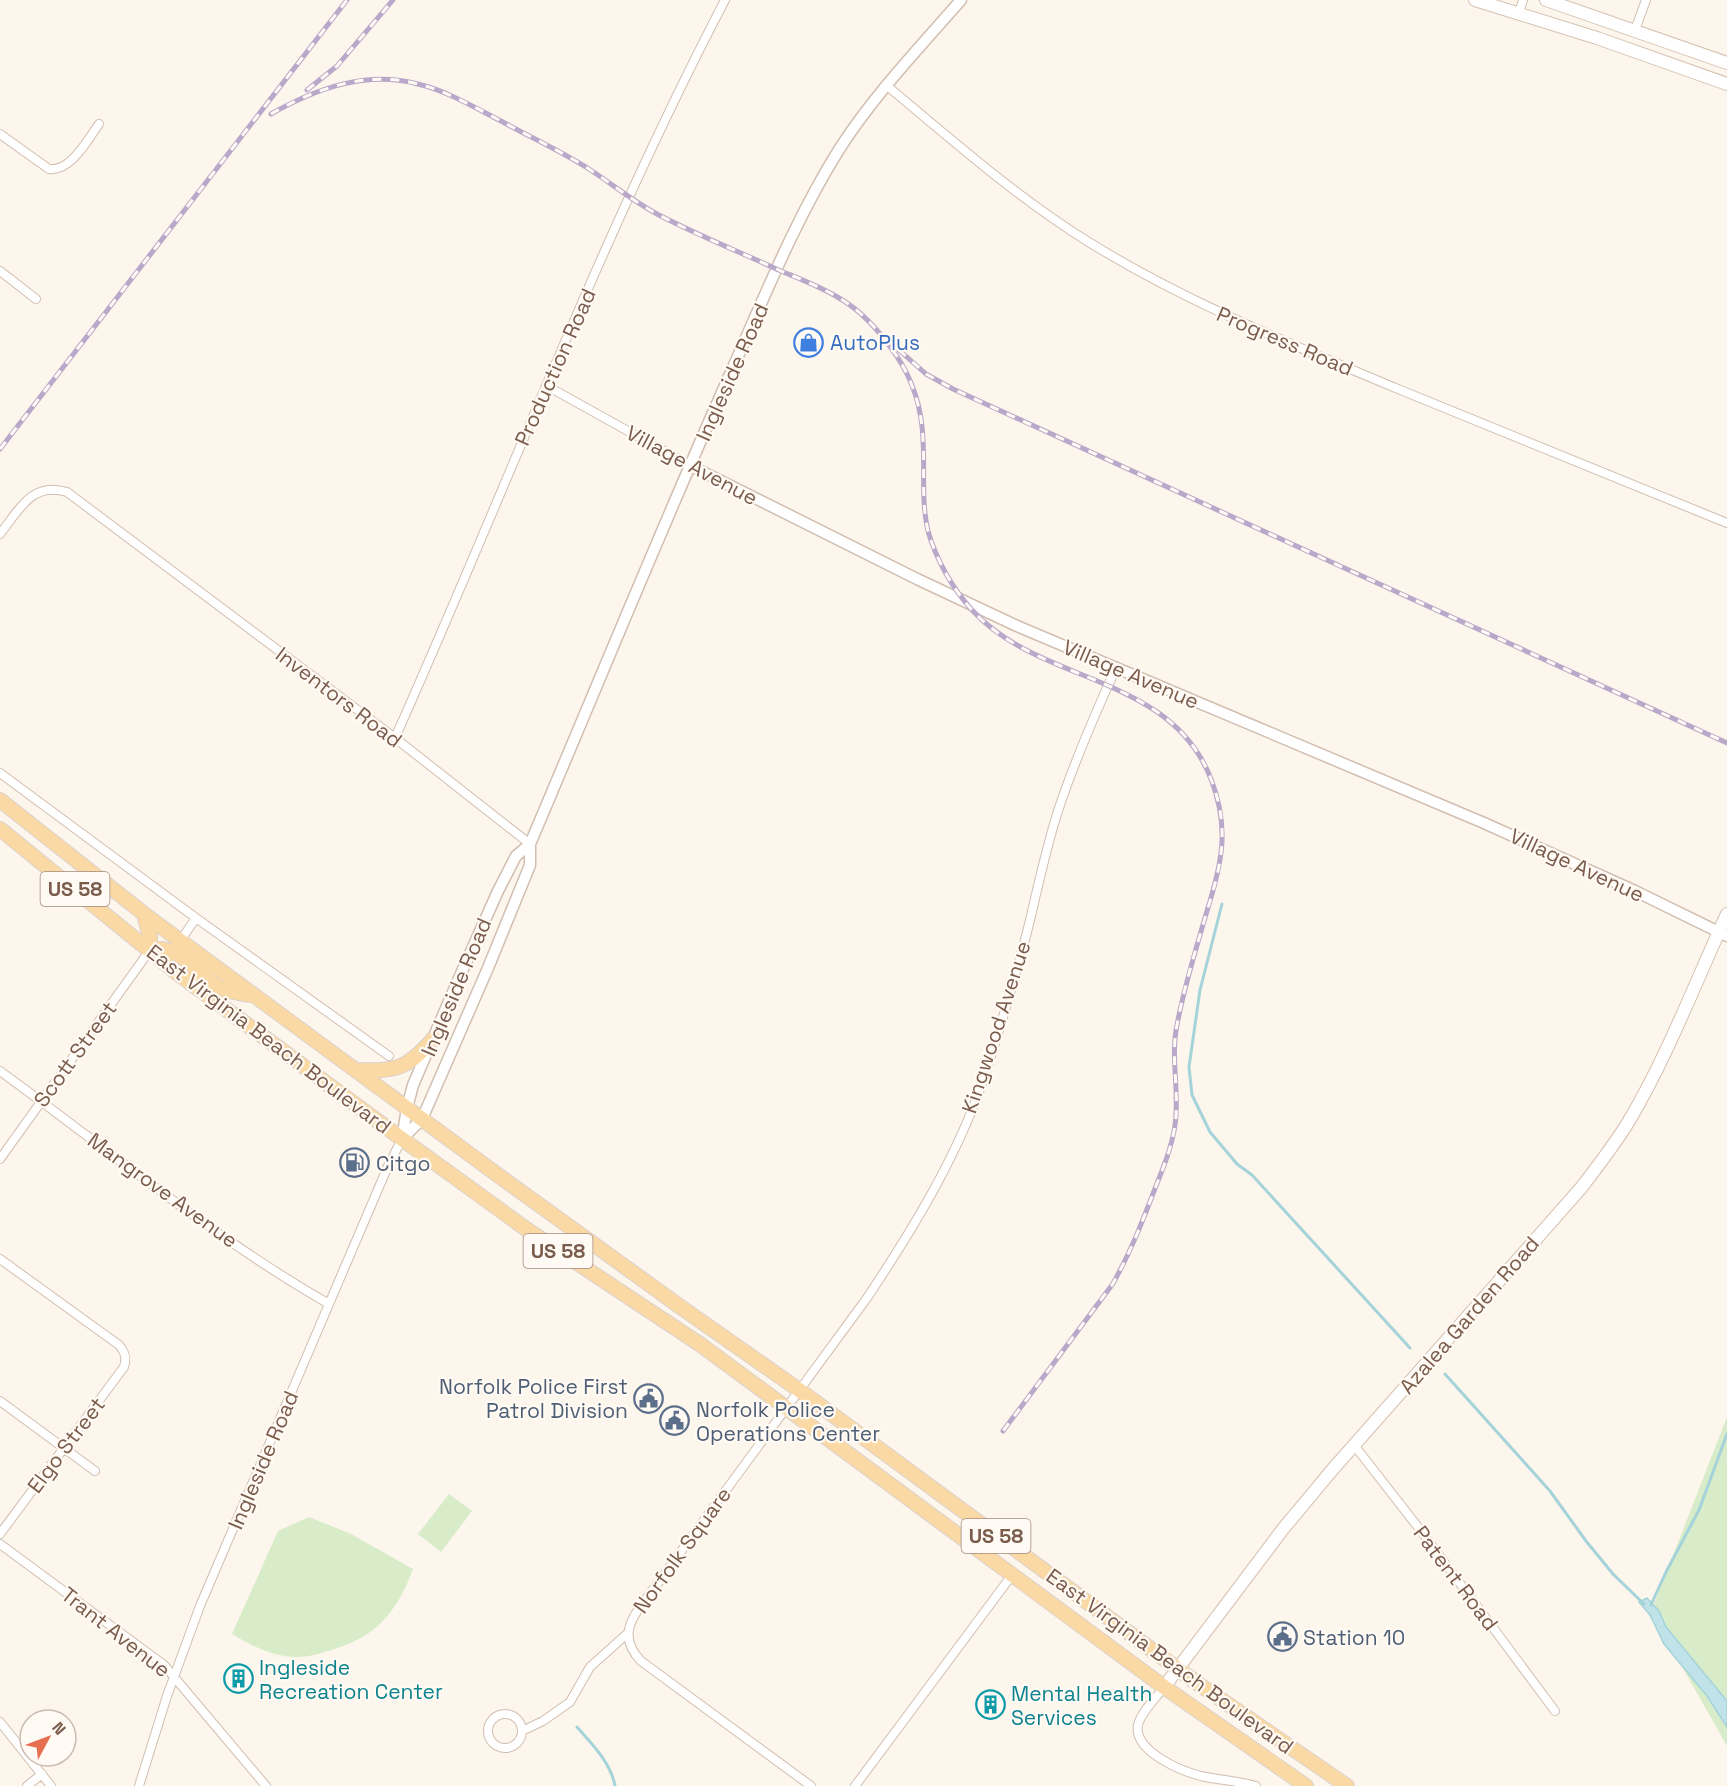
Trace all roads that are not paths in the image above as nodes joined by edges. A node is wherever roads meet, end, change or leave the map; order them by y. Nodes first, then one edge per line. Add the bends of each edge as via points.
1 (725, 0) edge
2 (961, 0) edge
3 (1475, 0) edge
4 (1523, 0) edge
5 (1546, 0) edge
6 (1646, 0) edge
7 (1519, 13) junction
8 (1635, 30) junction
9 (1727, 63) edge
10 (1727, 84) edge
11 (886, 85) junction
12 (99, 124) dead end
13 (0, 134) edge
14 (0, 272) edge
15 (36, 299) dead end
16 (547, 386) junction
17 (691, 466) junction
18 (1727, 523) edge
19 (0, 534) edge
20 (1116, 668) junction
21 (395, 738) junction
22 (0, 773) edge
23 (0, 800) edge
24 (0, 829) edge
25 (530, 844) junction
26 (144, 914) junction
27 (1727, 914) edge
28 (196, 918) junction
29 (1723, 934) edge
30 (180, 941) junction
31 (150, 950) junction
32 (256, 996) junction
33 (434, 1038) junction
34 (388, 1056) dead end
35 (356, 1070) junction
36 (0, 1071) edge
37 (40, 1101) junction
38 (407, 1108) junction
39 (422, 1119) junction
40 (402, 1139) junction
41 (0, 1159) edge
42 (0, 1259) edge
43 (329, 1304) junction
44 (799, 1390) junction
45 (0, 1401) edge
46 (785, 1408) junction
47 (1354, 1445) junction
48 (64, 1449) junction
49 (95, 1471) dead end
50 (0, 1534) edge
51 (0, 1544) edge
52 (1012, 1575) junction
53 (628, 1633) junction
54 (1177, 1668) junction
55 (174, 1676) junction
56 (1164, 1687) junction
57 (1235, 1709) junction
58 (1556, 1711) dead end
59 (0, 1722) edge
60 (1222, 1729) junction
61 (522, 1731) junction
62 (42, 1774) junction
63 (27, 1786) edge
64 (51, 1786) edge
65 (139, 1786) edge
66 (266, 1786) edge
67 (811, 1786) edge
68 (855, 1786) edge
69 (1256, 1786) edge
70 (1306, 1786) edge
71 (1347, 1786) edge

1 - 16 street, Production Road via 667,114
2 - 11 street, Ingleside Road
3 - 7 main road
4 - 7 street
5 - 8 main road
6 - 8 street
7 - 10 main road
8 - 9 main road
11 - 17 street, Ingleside Road via 824,175 763,301
11 - 18 street, Progress Road via 1057,222 1193,301
12 - 13 street via 67,163 54,170
14 - 15 street
16 - 17 street, Village Avenue
16 - 21 street, Production Road
17 - 20 street, Village Avenue via 926,584
17 - 25 street, Ingleside Road
19 - 21 street, Inventors Road via 34,494 57,489 67,492
20 - 29 street, Village Avenue via 1484,823
20 - 44 street, Kingwood Avenue via 1072,769 983,1079 959,1138 897,1254
21 - 25 street, Inventors Road
22 - 28 street
23 - 26 main road, East Virginia Beach Boulevard / US 58
24 - 31 main road, East Virginia Beach Boulevard / US 58
25 - 33 street, Ingleside Road via 516,856 498,891
25 - 39 street, Ingleside Road via 530,865
26 - 30 main road, East Virginia Beach Boulevard / US 58
26 - 31 main road
27 - 29 main road, Azalea Garden Road
28 - 30 street, East Virginia Beach Boulevard
28 - 34 street
29 - 47 main road, Azalea Garden Road via 1647,1089 1606,1155
30 - 32 main road, East Virginia Beach Boulevard / US 58
31 - 32 main road via 173,951 219,987
31 - 37 street, Scott Street
31 - 40 main road, East Virginia Beach Boulevard / US 58
32 - 35 main road, East Virginia Beach Boulevard / US 58
33 - 35 main road via 407,1064 385,1070
33 - 38 street, Ingleside Road
35 - 38 main road, East Virginia Beach Boulevard / US 58
36 - 37 street, Mangrove Avenue
37 - 41 street, Scott Street
37 - 43 street, Mangrove Avenue via 151,1186
38 - 39 main road, East Virginia Beach Boulevard / US 58
38 - 40 street, Ingleside Road
39 - 40 street, Ingleside Road
39 - 44 main road, East Virginia Beach Boulevard / US 58
40 - 43 street, Ingleside Road
40 - 46 main road, East Virginia Beach Boulevard / US 58
42 - 48 street, Elgo Street via 118,1345 126,1355 124,1367
43 - 55 street, Ingleside Road
44 - 46 street, Norfolk Square
44 - 54 main road, East Virginia Beach Boulevard / US 58
45 - 48 street
46 - 52 main road, East Virginia Beach Boulevard / US 58
46 - 53 street, Norfolk Square via 639,1608
47 - 54 main road, Azalea Garden Road via 1283,1529
47 - 58 street, Patent Road
48 - 49 street
48 - 50 street, Elgo Street
51 - 55 street, Trant Avenue
52 - 56 main road, East Virginia Beach Boulevard / US 58
52 - 68 street
53 - 61 street via 590,1667 570,1702
53 - 67 street, Norfolk Square via 631,1649 641,1661
54 - 56 main road, Azalea Garden Road
54 - 57 main road, East Virginia Beach Boulevard / US 58
55 - 65 street, Ingleside Road
55 - 66 street, Trant Avenue
56 - 60 main road, East Virginia Beach Boulevard / US 58
56 - 69 street via 1140,1720 1137,1730 1142,1744 1182,1769
57 - 60 main road
57 - 71 main road, East Virginia Beach Boulevard / US 58
59 - 62 street
60 - 70 main road, East Virginia Beach Boulevard / US 58
61 - 61 street via 514,1716 502,1714 492,1720 488,1731 491,1741 501,1748 517,1743
62 - 63 street
62 - 64 street

